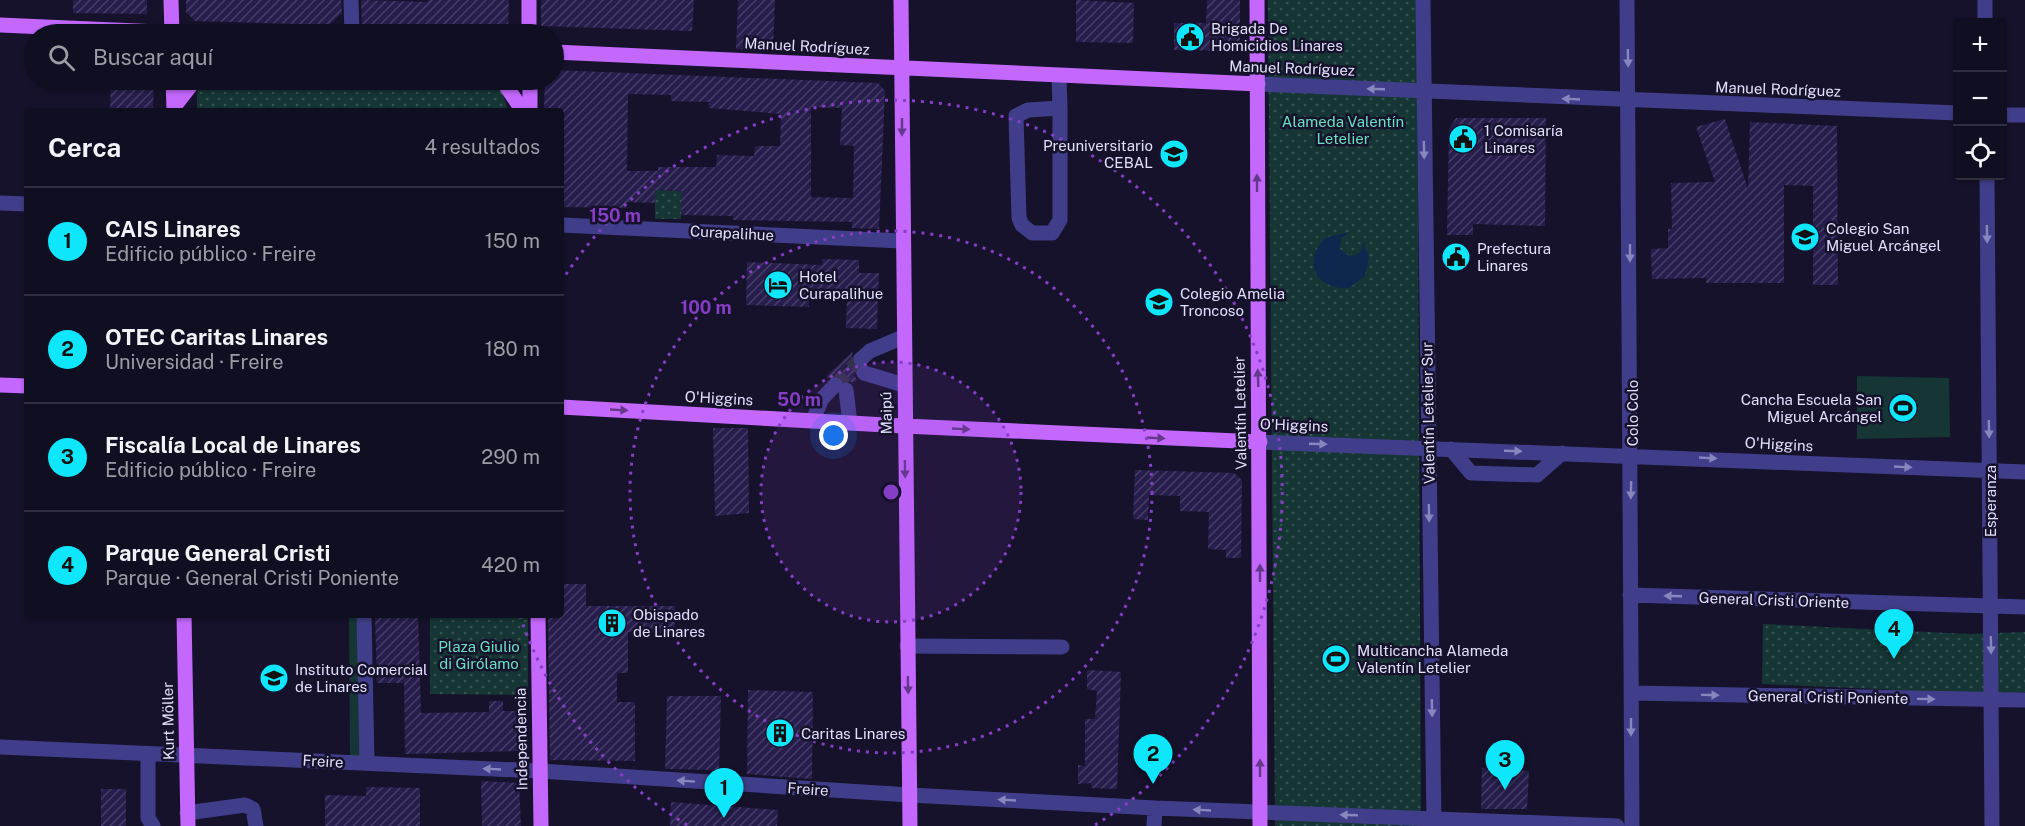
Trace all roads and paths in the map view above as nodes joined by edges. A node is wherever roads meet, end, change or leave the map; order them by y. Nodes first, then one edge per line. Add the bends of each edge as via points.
1 (171, 0) edge
2 (351, 0) edge
3 (529, 0) edge
4 (901, 0) edge
5 (1257, 0) edge
6 (1423, 0) edge
7 (1628, 0) edge
8 (1985, 0) edge
9 (1985, 18) edge
10 (172, 24) edge
11 (352, 24) edge
12 (529, 24) edge
13 (0, 25) edge
14 (24, 26) edge
15 (564, 52) edge
16 (902, 69) junction
17 (1059, 76) junction
18 (1258, 84) junction
19 (173, 90) edge
20 (188, 90) edge
21 (509, 90) edge
22 (530, 90) edge
23 (1423, 91) junction
24 (1629, 102) junction
25 (174, 108) edge
26 (175, 108) edge
27 (521, 108) edge
28 (530, 108) edge
29 (1060, 108) junction
30 (1953, 113) edge
31 (2007, 115) edge
32 (2025, 115) edge
33 (1987, 180) edge
34 (0, 203) edge
35 (24, 204) edge
36 (564, 225) edge
37 (902, 241) junction
38 (903, 337) junction
39 (0, 385) edge
40 (24, 386) edge
41 (903, 386) junction
42 (564, 407) edge
43 (813, 421) junction
44 (850, 423) junction
45 (904, 426) junction
46 (1260, 442) junction
47 (1428, 449) junction
48 (1451, 449) junction
49 (1562, 453) junction
50 (1632, 455) junction
51 (1989, 471) junction
52 (2025, 472) edge
53 (1630, 595) junction
54 (1990, 607) junction
55 (2025, 607) edge
56 (183, 618) edge
57 (364, 618) edge
58 (538, 618) edge
59 (907, 646) junction
60 (1062, 647) dead end
61 (1631, 693) junction
62 (2025, 700) edge
63 (1991, 701) junction
64 (0, 747) edge
65 (148, 753) junction
66 (186, 755) junction
67 (367, 763) junction
68 (540, 771) junction
69 (909, 795) junction
70 (1155, 808) junction
71 (1260, 819) edge
72 (188, 820) edge
73 (1434, 822) edge
74 (153, 826) edge
75 (256, 826) edge
76 (541, 826) edge
77 (910, 826) edge
78 (1154, 826) edge
79 (1617, 826) edge
80 (1632, 826) edge
81 (1992, 826) edge

1 - 10 main road
2 - 11 street
3 - 12 main road
4 - 16 main road, Maipú
5 - 18 main road, Valentín Letelier
6 - 23 street, Valentín Letelier Sur
7 -> 24 street, Colo Colo
8 - 9 street
13 - 14 main road
15 - 16 main road, Manuel Rodríguez
16 - 17 main road, Manuel Rodríguez
16 -> 37 main road, Maipú
17 - 18 main road, Manuel Rodríguez
17 - 29 street
23 -> 18 street, Manuel Rodríguez
46 -> 18 main road, Valentín Letelier via 1256,304
19 - 25 main road
20 - 26 main road
21 - 27 main road
22 - 28 main road
24 -> 23 street, Manuel Rodríguez
23 -> 47 street, Valentín Letelier Sur
24 - 30 street, Manuel Rodríguez
24 -> 50 street, Colo Colo
29 - 29 street via 1060,220 1052,233 1032,233 1019,218 1016,116 1028,110
31 - 32 street
33 -> 51 street, Esperanza
34 - 35 street
36 - 37 street, Curapalihue
37 - 38 main road, Maipú
38 - 41 main road, Maipú
38 - 41 street via 870,351 863,366
39 - 40 main road
41 - 45 main road, Maipú
42 -> 43 main road, O'Higgins
43 - 44 main road, O'Higgins
43 - 44 street via 822,400 840,387
44 - 45 main road, O'Higgins
45 -> 46 main road, O'Higgins
45 -> 59 main road, Maipú
46 -> 47 street, O'Higgins
71 -> 46 main road, Valentín Letelier
47 - 48 street, O'Higgins
47 -> 73 street, Valentín Letelier Sur
48 -> 49 street, O'Higgins
48 - 49 street via 1471,473 1537,474
49 - 50 street, O'Higgins
50 -> 51 street, O'Higgins
50 -> 53 street, Colo Colo
51 - 52 street, O'Higgins
51 - 54 street, Esperanza
54 -> 53 street, General Cristi Oriente
53 - 61 street, Colo Colo
54 - 55 street, General Cristi Oriente
54 -> 63 street, Esperanza
56 - 66 main road, Kurt Möller
57 - 67 street
58 - 68 main road, Independencia
59 - 60 street
59 -> 69 main road, Maipú
61 -> 63 street, General Cristi Poniente
61 -> 80 street, Colo Colo
62 - 63 street, General Cristi Poniente
63 - 81 street, Esperanza
64 - 65 street, Freire
65 - 66 street, Freire
65 - 74 street via 148,818
66 - 67 street, Freire
66 - 72 main road, Kurt Möller
68 -> 67 street, Freire
69 -> 68 street, Freire
68 - 76 main road, Independencia
70 -> 69 street, Freire
69 - 77 main road, Maipú
71 -> 70 street, Freire
70 - 78 street
73 -> 71 street, Freire
72 - 75 street via 245,805 253,809
73 - 79 street, Freire

